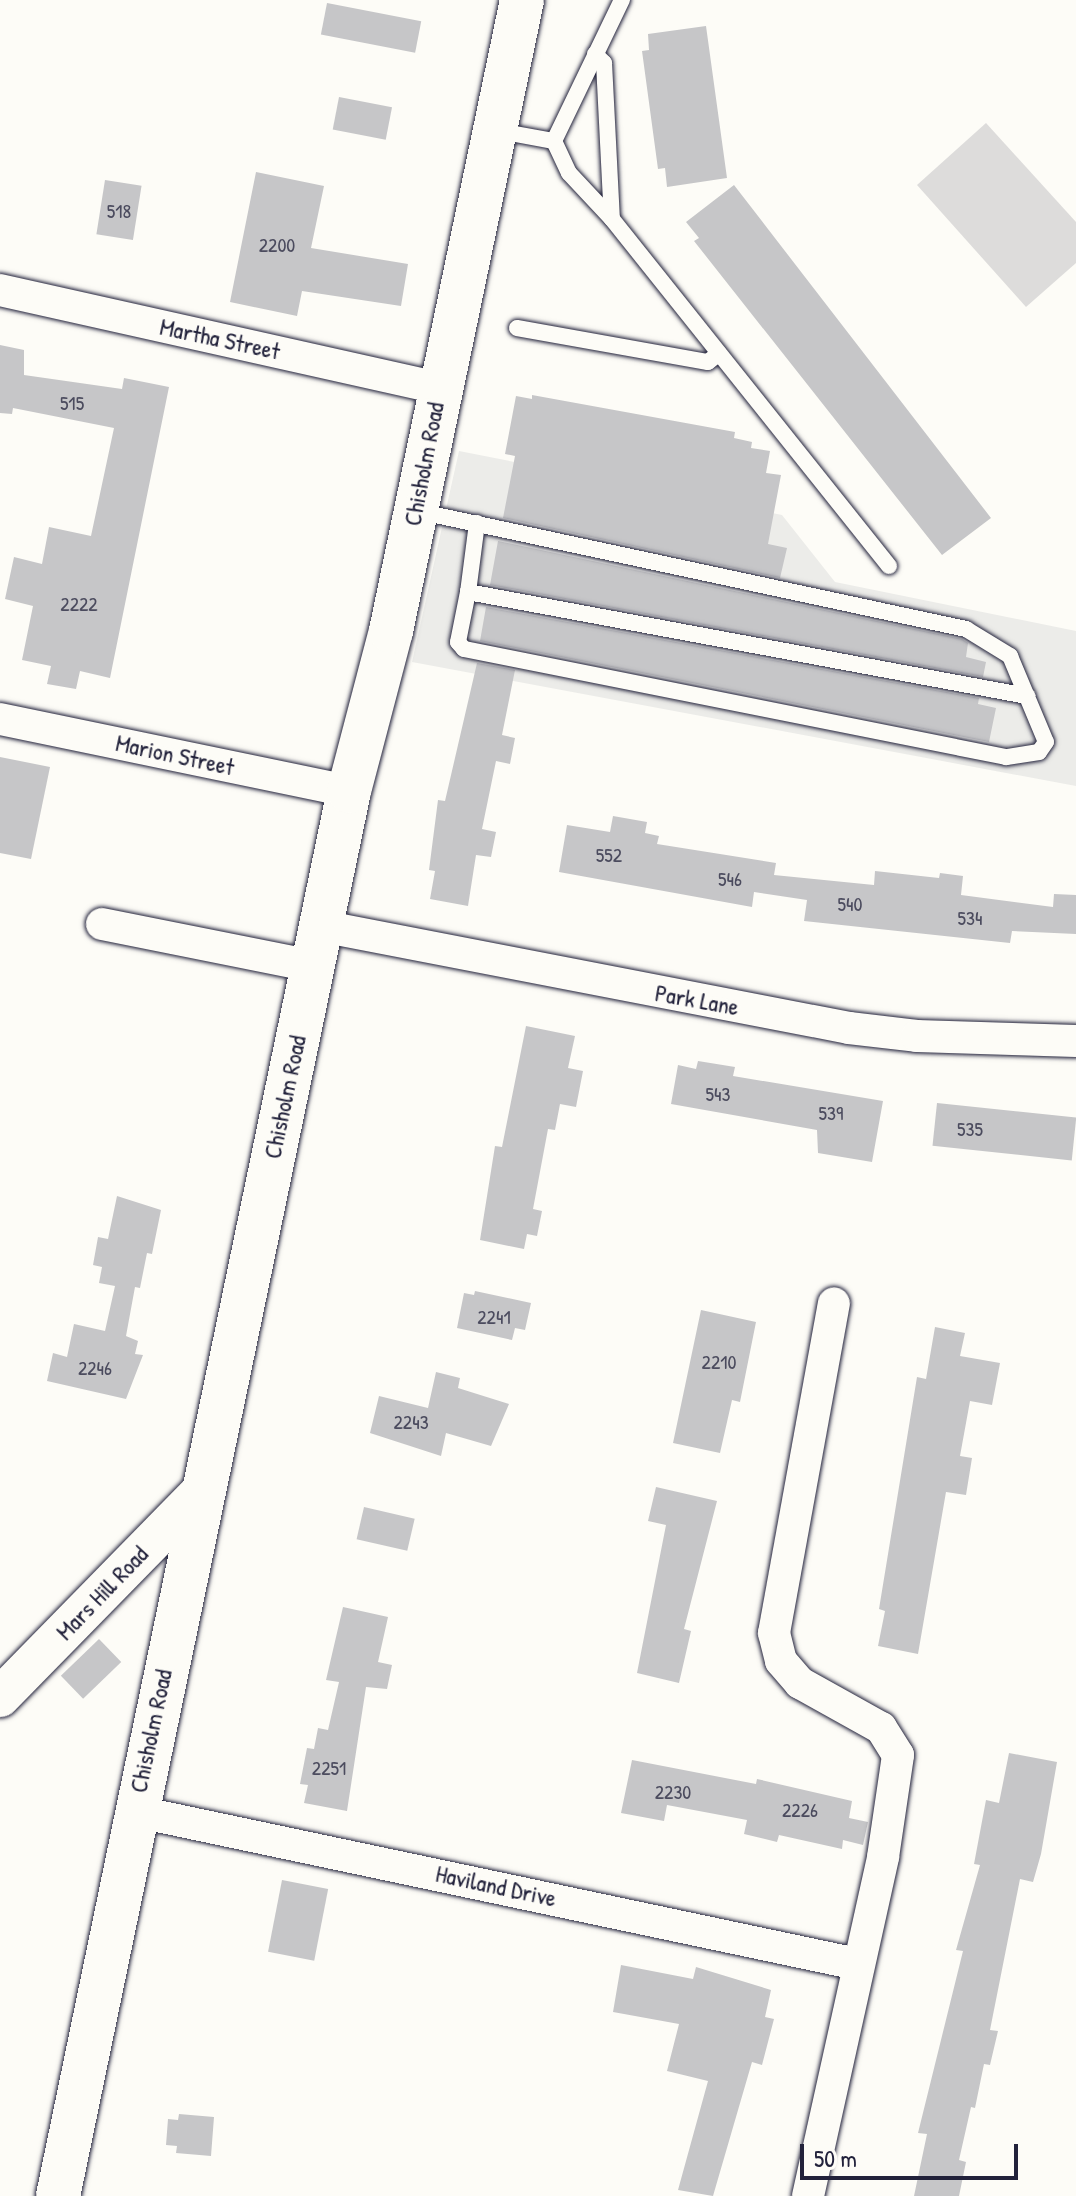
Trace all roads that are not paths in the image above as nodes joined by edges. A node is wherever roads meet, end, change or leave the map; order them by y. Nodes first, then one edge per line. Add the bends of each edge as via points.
1 (522, 0) edge
2 (622, 0) edge
3 (595, 54) junction
4 (493, 130) junction
5 (554, 141) junction
6 (612, 219) junction
7 (0, 290) edge
8 (517, 328) dead end
9 (719, 353) junction
10 (439, 388) junction
11 (416, 511) junction
12 (477, 523) junction
13 (889, 566) dead end
14 (468, 592) junction
15 (1027, 696) junction
16 (0, 719) edge
17 (349, 791) junction
18 (102, 924) dead end
19 (317, 946) junction
20 (1076, 1041) edge
21 (834, 1303) dead end
22 (203, 1490) junction
23 (0, 1697) edge
24 (134, 1811) junction
25 (857, 1964) junction
26 (58, 2196) edge
27 (808, 2196) edge

1 - 4 main road, Chisholm Road
2 - 3 lane
3 - 5 lane
3 - 6 lane via 604,63
4 - 5 lane
4 - 10 main road, Chisholm Road
5 - 6 lane via 569,173
6 - 9 lane
7 - 10 street, Martha Street
8 - 9 lane via 708,362
9 - 13 lane
10 - 11 main road, Chisholm Road
11 - 12 lane
11 - 17 main road, Chisholm Road
12 - 14 lane
12 - 15 lane via 966,629 1010,656
14 - 15 lane via 1015,698
14 - 15 lane via 458,642 464,649 1006,757 1039,752 1046,742
16 - 17 street, Marion Street
17 - 19 main road, Chisholm Road
18 - 19 street, Park Lane
19 - 20 street, Park Lane via 849,1028 917,1036
19 - 22 main road, Chisholm Road
21 - 25 street via 774,1633 781,1661 800,1683 881,1728 898,1755 894,1802
22 - 23 street, Mars Hill Road
22 - 24 main road, Chisholm Road
24 - 25 street, Haviland Drive
24 - 26 main road, Chisholm Road
25 - 27 street

